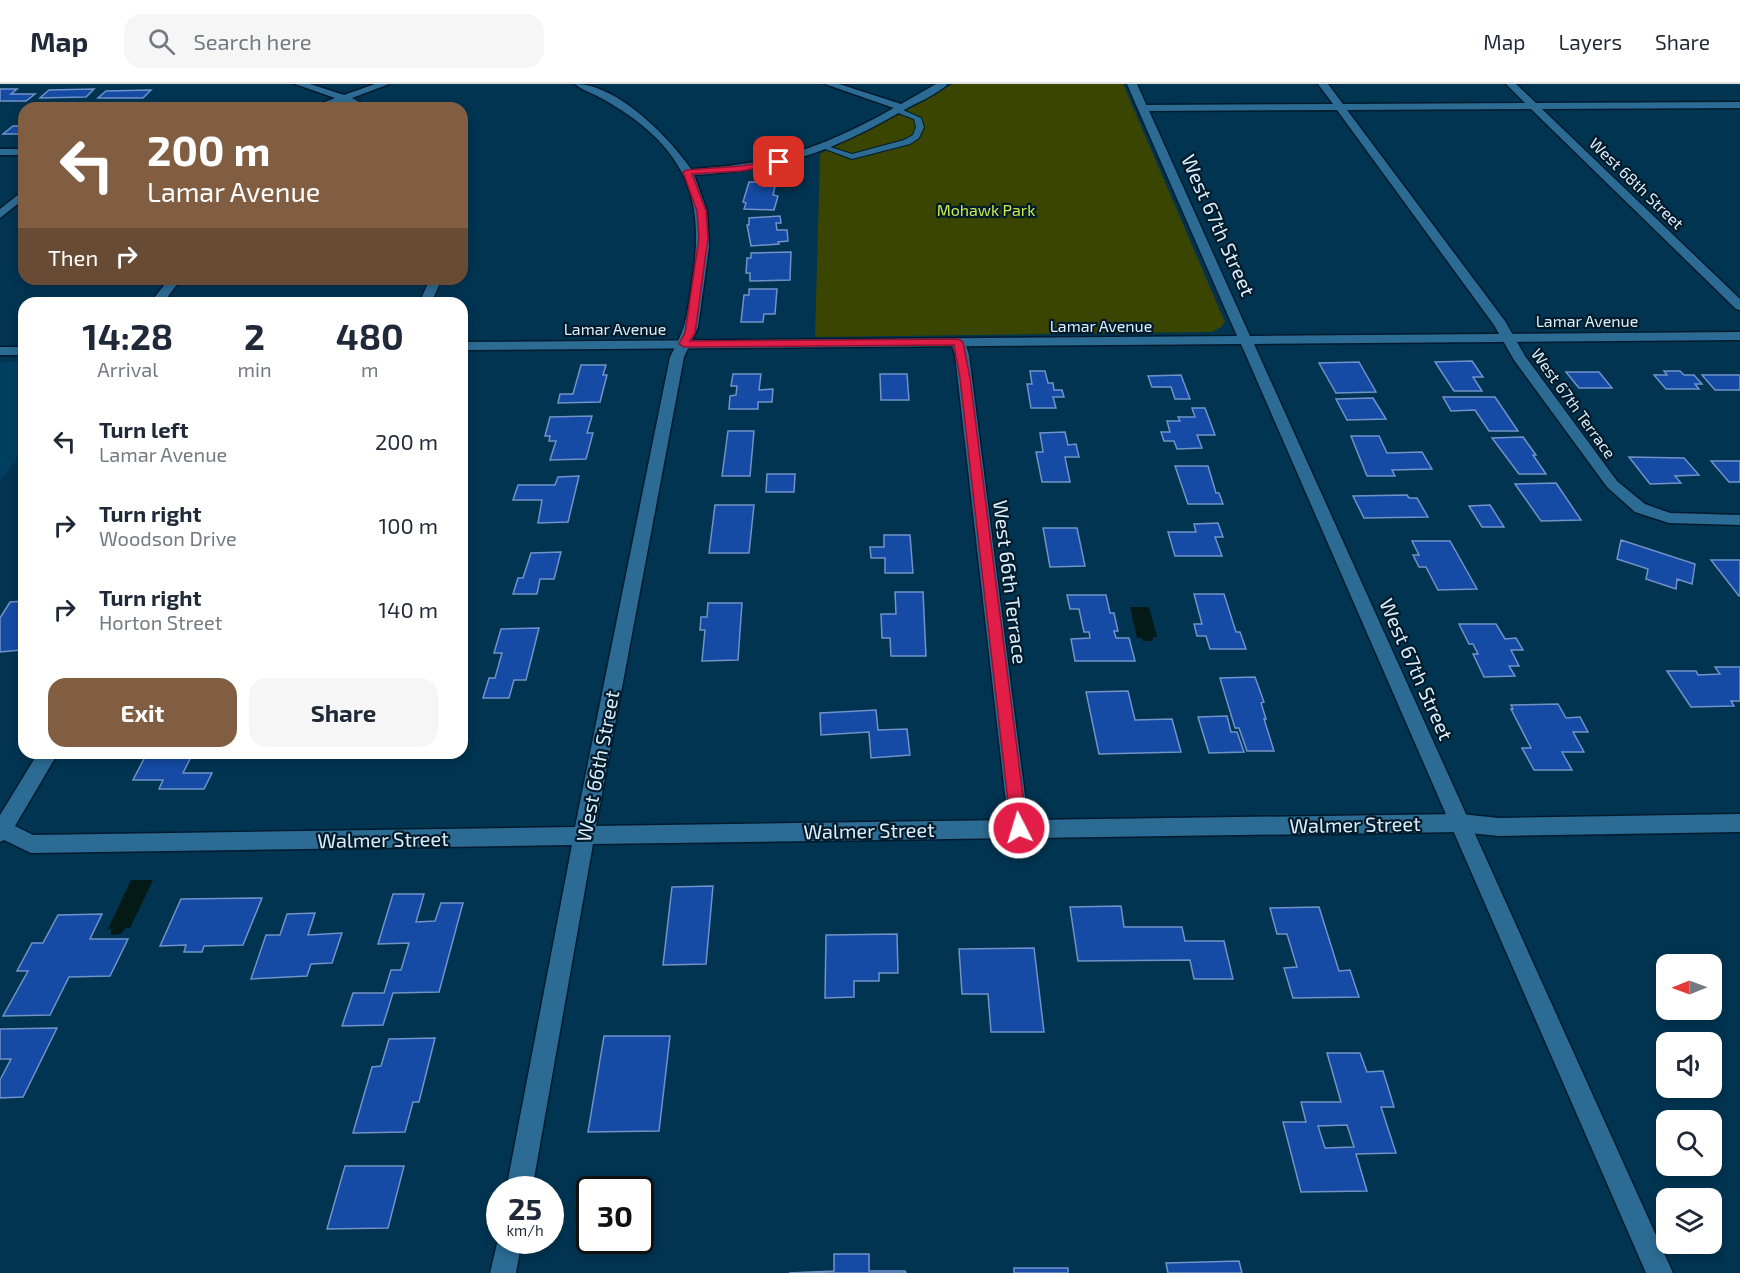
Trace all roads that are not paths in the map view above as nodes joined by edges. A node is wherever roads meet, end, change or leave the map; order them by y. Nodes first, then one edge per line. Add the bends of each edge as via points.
1 (300, 84) edge
2 (384, 84) edge
3 (580, 84) edge
4 (830, 84) edge
5 (943, 84) edge
6 (1132, 84) edge
7 (1323, 84) edge
8 (1511, 84) edge
9 (344, 98) junction
10 (332, 102) edge
11 (352, 102) edge
12 (1740, 105) edge
13 (1534, 106) junction
14 (1340, 107) junction
15 (898, 108) junction
16 (1143, 108) junction
17 (824, 147) junction
18 (0, 152) edge
19 (18, 152) edge
20 (687, 172) junction
21 (18, 198) edge
22 (0, 215) edge
23 (170, 285) edge
24 (161, 297) edge
25 (1740, 306) edge
26 (1740, 336) edge
27 (1508, 338) junction
28 (1246, 341) junction
29 (958, 342) junction
30 (684, 344) junction
31 (468, 346) edge
32 (0, 351) edge
33 (18, 351) edge
34 (1740, 520) edge
35 (44, 759) edge
36 (1460, 823) junction
37 (1740, 823) edge
38 (1019, 828) junction
39 (1, 831) edge
40 (585, 836) junction
41 (522, 1176) edge
42 (506, 1254) edge
43 (503, 1273) edge
44 (1660, 1273) edge

1 - 9 street
2 - 9 street
3 - 20 street, West 66th Street via 648,125
4 - 15 street
5 - 15 street
6 - 16 street, West 67th Street
7 - 14 street, West 67th Terrace
8 - 13 street, West 68th Street
9 - 10 street
9 - 11 street
12 - 13 street
13 - 14 street
13 - 25 street, West 68th Street
14 - 16 street
14 - 27 street, West 67th Terrace
15 - 17 street
15 - 17 lane via 917,118 920,127 907,142 852,157
16 - 28 street, West 67th Street
17 - 20 street via 760,166
18 - 19 street
20 - 30 street, West 66th Street via 701,211 704,238 690,333
21 - 22 street
23 - 24 street
26 - 27 street, Lamar Avenue
27 - 28 street, Lamar Avenue
27 - 34 street, West 67th Terrace via 1612,484 1640,508 1669,518
28 - 29 street, Lamar Avenue
28 - 36 street, West 67th Street
29 - 30 street, Lamar Avenue
29 - 38 street, West 66th Terrace
30 - 31 street, Lamar Avenue
30 - 40 street, West 66th Street via 677,357
32 - 33 street
35 - 39 street
36 - 37 street, Walmer Street via 1499,827
36 - 38 street, Walmer Street
36 - 44 street, West 67th Street
38 - 40 street, Walmer Street
39 - 40 street, Walmer Street via 31,844
40 - 41 street, West 66th Street
42 - 43 street

